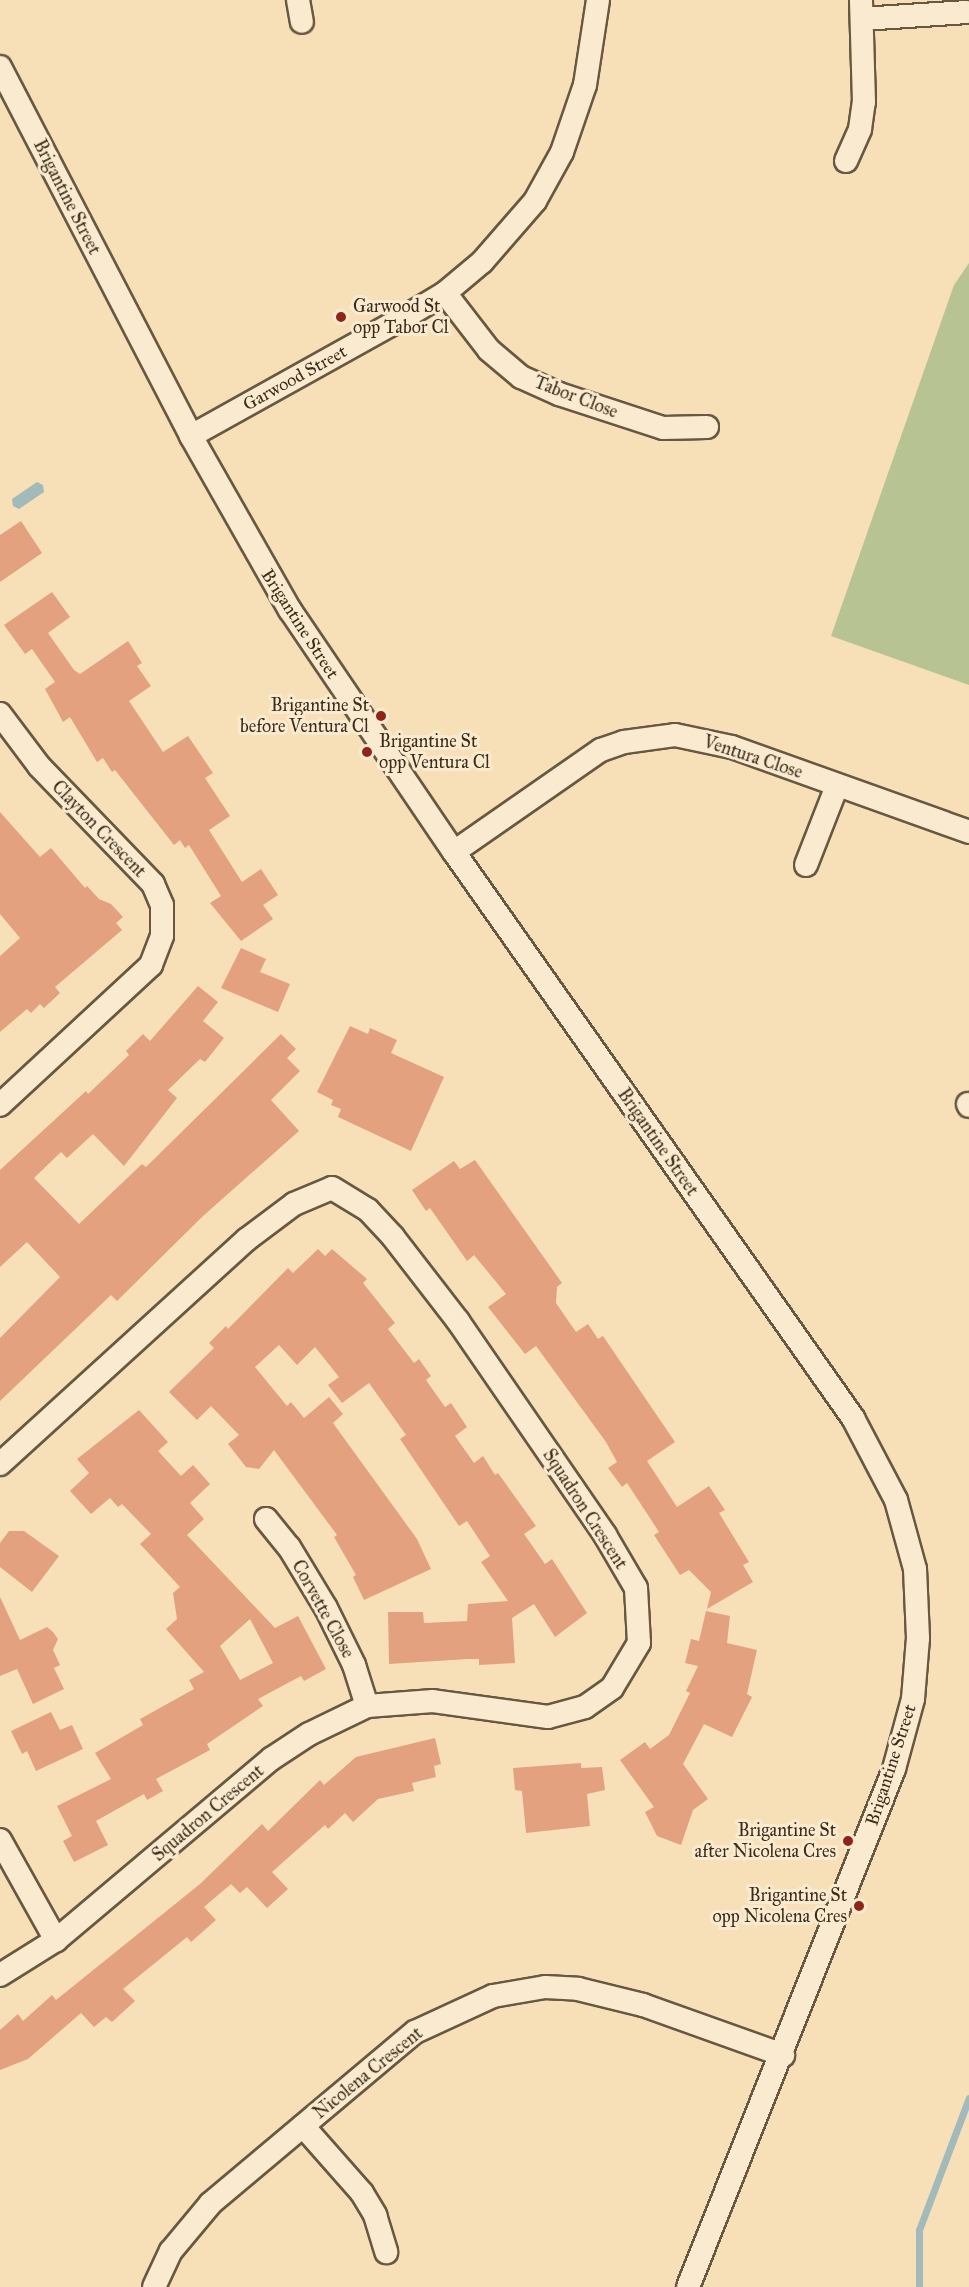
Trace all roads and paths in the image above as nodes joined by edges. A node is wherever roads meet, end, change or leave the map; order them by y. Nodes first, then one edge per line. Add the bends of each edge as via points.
1 (597, 0) edge
2 (861, 9) edge
3 (966, 12) dead end
4 (3, 82) edge
5 (846, 161) dead end
6 (445, 293) junction
7 (707, 427) dead end
8 (191, 436) junction
9 (0, 714) edge
10 (837, 786) junction
11 (969, 832) edge
12 (454, 852) junction
13 (806, 865) dead end
14 (0, 1105) edge
15 (0, 1464) edge
16 (266, 1519) dead end
17 (367, 1706) junction
18 (0, 1840) edge
19 (56, 1940) junction
20 (0, 1975) edge
21 (783, 2055) junction
22 (303, 2126) junction
23 (386, 2252) dead end
24 (154, 2287) edge
25 (688, 2287) edge

1 - 6 street, Garwood Street via 585,85 562,152 535,201 482,262
2 - 3 street
2 - 5 street via 864,102 860,129
4 - 8 street, Brigantine Street
6 - 7 street, Tabor Close via 489,350 522,376 560,394 663,428
6 - 8 street, Garwood Street
8 - 12 street, Brigantine Street via 284,601
9 - 14 street, Clayton Crescent via 39,766 153,884 162,905 162,936 151,965
10 - 11 street, Ventura Close
10 - 12 street, Ventura Close via 700,738 651,737 624,742 575,766
10 - 13 street
12 - 21 street, Brigantine Street via 853,1418 896,1500 915,1569 918,1638 914,1699 894,1769
15 - 17 street, Squadron Crescent via 246,1240 294,1204 332,1188 368,1210 458,1321 605,1535 636,1588 639,1643 612,1688 585,1707 548,1717 433,1701
16 - 17 street, Corvette Close via 289,1547 326,1608 354,1665
17 - 19 street, Squadron Crescent via 309,1734 272,1759
18 - 19 street
19 - 20 street, Squadron Crescent
21 - 22 street, Nicolena Crescent via 643,2005 578,1989 544,1987 494,1996 415,2032
21 - 25 street, Brigantine Street
22 - 23 street via 362,2193 375,2215
22 - 24 street, Nicolena Crescent via 211,2203 171,2251

